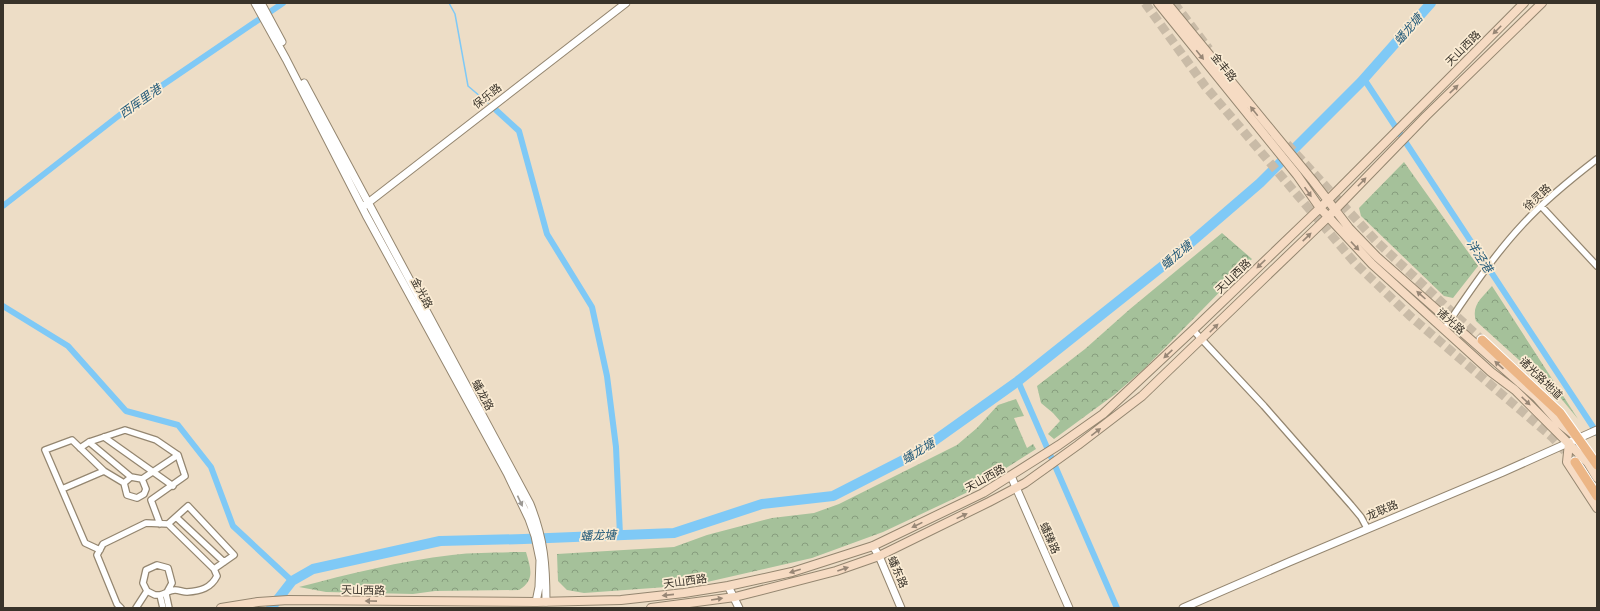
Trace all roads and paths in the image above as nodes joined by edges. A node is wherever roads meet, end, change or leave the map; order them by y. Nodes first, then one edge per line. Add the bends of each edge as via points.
1 (626, 3) edge
2 (1158, 3) edge
3 (1167, 3) edge
4 (1524, 3) edge
5 (1542, 3) edge
6 (257, 4) edge
7 (1276, 143) junction
8 (1597, 159) edge
9 (1328, 200) junction
10 (365, 205) junction
11 (1541, 206) junction
12 (1320, 208) junction
13 (1335, 210) junction
14 (1328, 217) junction
15 (1597, 266) edge
16 (1450, 321) junction
17 (1444, 329) junction
18 (1193, 330) junction
19 (1201, 340) junction
20 (1482, 340) tunnel mouth
21 (1593, 432) edge
22 (104, 437) junction
23 (1579, 439) junction
24 (89, 442) junction
25 (1568, 443) junction
26 (80, 448) junction
27 (178, 455) junction
28 (1575, 462) tunnel mouth
29 (1597, 465) edge
30 (104, 471) junction
31 (153, 472) junction
32 (1011, 476) junction
33 (131, 477) junction
34 (1597, 478) edge
35 (142, 479) junction
36 (124, 484) junction
37 (173, 486) junction
38 (1016, 487) junction
39 (62, 489) junction
40 (144, 494) junction
41 (1597, 496) edge
42 (151, 500) junction
43 (1597, 508) edge
44 (176, 517) junction
45 (160, 524) junction
46 (168, 524) junction
47 (1367, 528) junction
48 (873, 546) junction
49 (100, 550) junction
50 (879, 556) junction
51 (542, 560) junction
52 (224, 562) junction
53 (214, 569) junction
54 (728, 586) junction
55 (147, 591) junction
56 (163, 594) junction
57 (735, 597) junction
58 (536, 605) edge
59 (546, 605) edge
60 (121, 608) edge
61 (136, 608) edge
62 (163, 608) edge
63 (169, 608) edge
64 (221, 608) edge
65 (651, 608) edge
66 (739, 608) edge
67 (901, 608) edge
68 (1069, 608) edge
69 (1183, 608) edge

1 - 10 street, 保乐路
2 -> 7 main road, 金丰路
7 -> 3 main road
4 -> 9 main road, 天山西路
13 -> 5 main road, 天山西路 via 1426,116
6 - 10 street
6 - 10 street via 270,19
7 - 9 main road via 1302,168
7 -> 12 main road, 诸光路
8 - 11 street, 徐灵路
9 - 12 main road, 天山西路
9 - 13 main road
10 - 51 street, 蟠龙路 via 530,504
11 - 15 street
11 - 16 street, 徐灵路 via 1496,255
12 - 14 main road, 诸光路
12 -> 18 main road, 天山西路
13 - 14 main road, 天山西路
16 -> 13 main road via 1377,257
14 -> 17 main road, 诸光路 via 1372,264
19 -> 14 main road, 天山西路
16 - 17 street, 徐灵路
23 -> 16 main road via 1558,423 1538,398
17 -> 25 main road, 诸光路 via 1515,390
18 - 19 street
18 -> 32 main road, 天山西路 via 1103,414
38 -> 19 main road, 天山西路 via 1064,455 1142,396
19 - 47 street via 1264,406 1361,516
20 - 23 main road, 诸光路地道 via 1560,413
21 - 23 street, 龙联路
22 - 24 street
22 - 27 street via 125,430 156,440
22 - 31 street
23 - 25 street, 龙联路
23 - 29 main road, 诸光路地道
24 - 26 street
24 - 33 street
25 - 34 main road, 诸光路 via 1588,463
25 - 43 main road via 1567,462
25 - 47 street, 龙联路
26 - 30 street
26 - 39 street via 72,440 45,450
27 - 31 street
27 - 37 street via 186,476
28 - 41 main road
30 - 36 street
30 - 39 street
31 - 35 street
31 - 37 street
32 - 38 street, 蟠臻路
32 -> 48 main road, 天山西路 via 983,493
33 - 35 street
33 - 36 street
35 - 40 street via 146,489
36 - 40 street via 127,495 137,498
37 - 42 street
50 -> 38 main road, 天山西路
38 - 68 street, 蟠臻路
39 - 49 street via 85,543
40 - 42 street
42 - 45 street
44 - 46 street
44 - 52 street
44 - 52 street via 188,506 234,555
45 - 46 street
45 - 49 street via 146,523 103,544
46 - 53 street
47 - 69 street, 龙联路
48 - 50 street, 蟠东路
48 -> 54 main road, 天山西路 via 792,572
49 - 60 street via 97,555
57 -> 50 main road, 天山西路 via 836,571
50 - 67 street, 蟠东路
51 - 58 street
51 - 59 street, 蟠龙路
52 - 53 street
53 - 56 street via 217,576 213,584 205,589 187,592 173,590
54 - 57 street
54 -> 59 main road, 天山西路 via 621,600
55 - 56 street via 155,595
55 - 56 street via 143,583 146,570 157,565 168,568 172,583
55 - 61 street
56 - 62 street
56 - 63 street
65 -> 57 main road, 天山西路
57 - 66 street
58 - 59 main road, 天山西路
58 -> 64 main road, 天山西路 via 288,600

